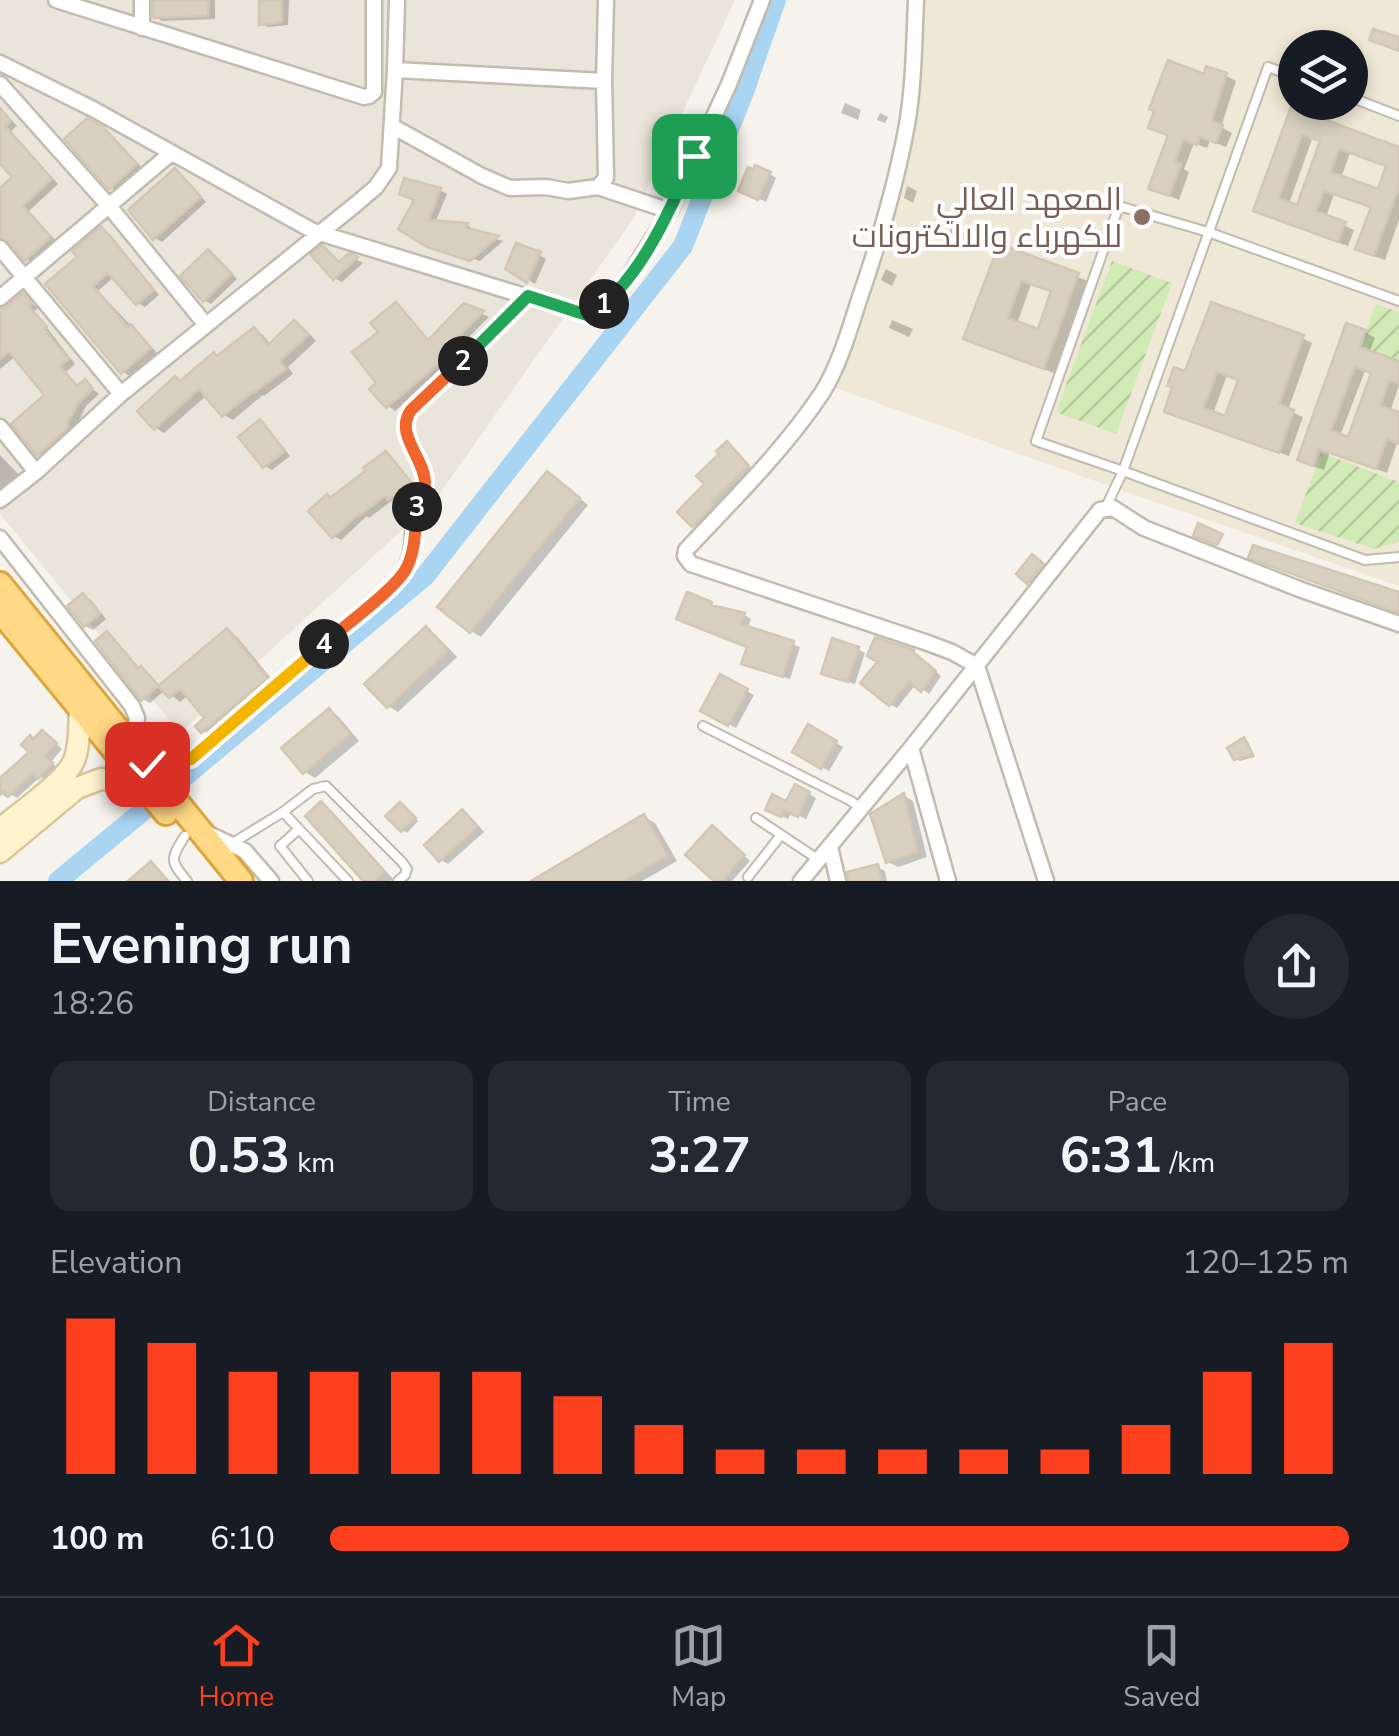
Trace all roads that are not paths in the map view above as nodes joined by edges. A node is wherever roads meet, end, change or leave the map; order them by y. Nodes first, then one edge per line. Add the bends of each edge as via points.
1 (56, 0) edge
2 (142, 0) edge
3 (374, 0) edge
4 (397, 0) edge
5 (606, 0) edge
6 (762, 0) edge
7 (916, 0) edge
8 (142, 28) junction
9 (0, 63) edge
10 (395, 70) junction
11 (1278, 71) edge
12 (604, 80) junction
13 (0, 84) edge
14 (1368, 104) edge
15 (1399, 116) edge
16 (392, 126) junction
17 (170, 154) junction
18 (598, 187) junction
19 (110, 206) junction
20 (670, 211) junction
21 (1208, 232) junction
22 (320, 234) junction
23 (0, 248) edge
24 (26, 277) junction
25 (528, 296) junction
26 (0, 298) edge
27 (1399, 301) edge
28 (206, 325) junction
29 (121, 394) junction
30 (0, 428) edge
31 (1122, 471) junction
32 (36, 472) junction
33 (0, 500) edge
34 (1106, 507) junction
35 (0, 538) edge
36 (1399, 558) edge
37 (0, 584) edge
38 (0, 611) edge
39 (1399, 624) edge
40 (977, 666) junction
41 (109, 677) junction
42 (84, 701) junction
43 (702, 726) dead end
44 (911, 748) junction
45 (140, 765) junction
46 (71, 781) junction
47 (860, 808) junction
48 (283, 812) junction
49 (756, 818) dead end
50 (299, 829) junction
51 (0, 830) edge
52 (190, 832) junction
53 (781, 835) junction
54 (231, 844) junction
55 (830, 847) junction
56 (0, 852) edge
57 (818, 860) junction
58 (748, 878) dead end
59 (188, 881) edge
60 (222, 881) edge
61 (241, 881) edge
62 (271, 881) edge
63 (308, 881) edge
64 (348, 881) edge
65 (398, 881) edge
66 (801, 881) edge
67 (838, 881) edge
68 (948, 881) edge
69 (1046, 881) edge

1 - 8 street
2 - 8 street
3 - 8 street via 374,92 364,97
4 - 10 street
5 - 12 street
6 - 20 street
7 - 40 street via 907,128 891,200 833,372 792,432 685,556 691,564 925,642
9 - 17 street
10 - 12 street
10 - 16 street
11 - 21 lane via 1268,67
12 - 18 street via 606,178
13 - 19 street
14 - 15 lane
16 - 18 street via 510,188
16 - 22 street via 384,177
17 - 19 street
17 - 22 street
18 - 20 street
19 - 24 street
19 - 28 street
20 - 25 street via 623,286 590,316
21 - 27 lane
21 - 31 lane
21 - 31 lane via 1119,206 1036,441
22 - 25 street
22 - 28 street
23 - 24 street
24 - 26 street
24 - 29 street
25 - 45 street via 405,418 425,482 414,546 397,582 197,754 174,764
28 - 29 street
29 - 32 street
30 - 32 street
31 - 34 lane
31 - 36 lane via 1365,560
32 - 33 street
34 - 39 street via 1144,528
34 - 40 street
35 - 41 street
37 - 42 highway
38 - 42 highway
40 - 44 street
40 - 69 street
41 - 42 street
41 - 45 street via 137,718
42 - 45 highway
42 - 45 highway
42 - 46 main road
43 - 47 lane
44 - 47 street
44 - 68 street
45 - 46 main road
45 - 52 highway
46 - 51 main road
46 - 56 main road
47 - 55 street
48 - 50 lane
48 - 54 lane
48 - 65 lane via 326,786 407,868
49 - 53 lane
50 - 63 lane via 280,846
50 - 64 lane
52 - 54 street
52 - 59 lane via 173,858
52 - 60 highway
52 - 61 highway
53 - 57 lane
53 - 58 lane
54 - 62 street
55 - 57 street
55 - 67 street
57 - 66 street

